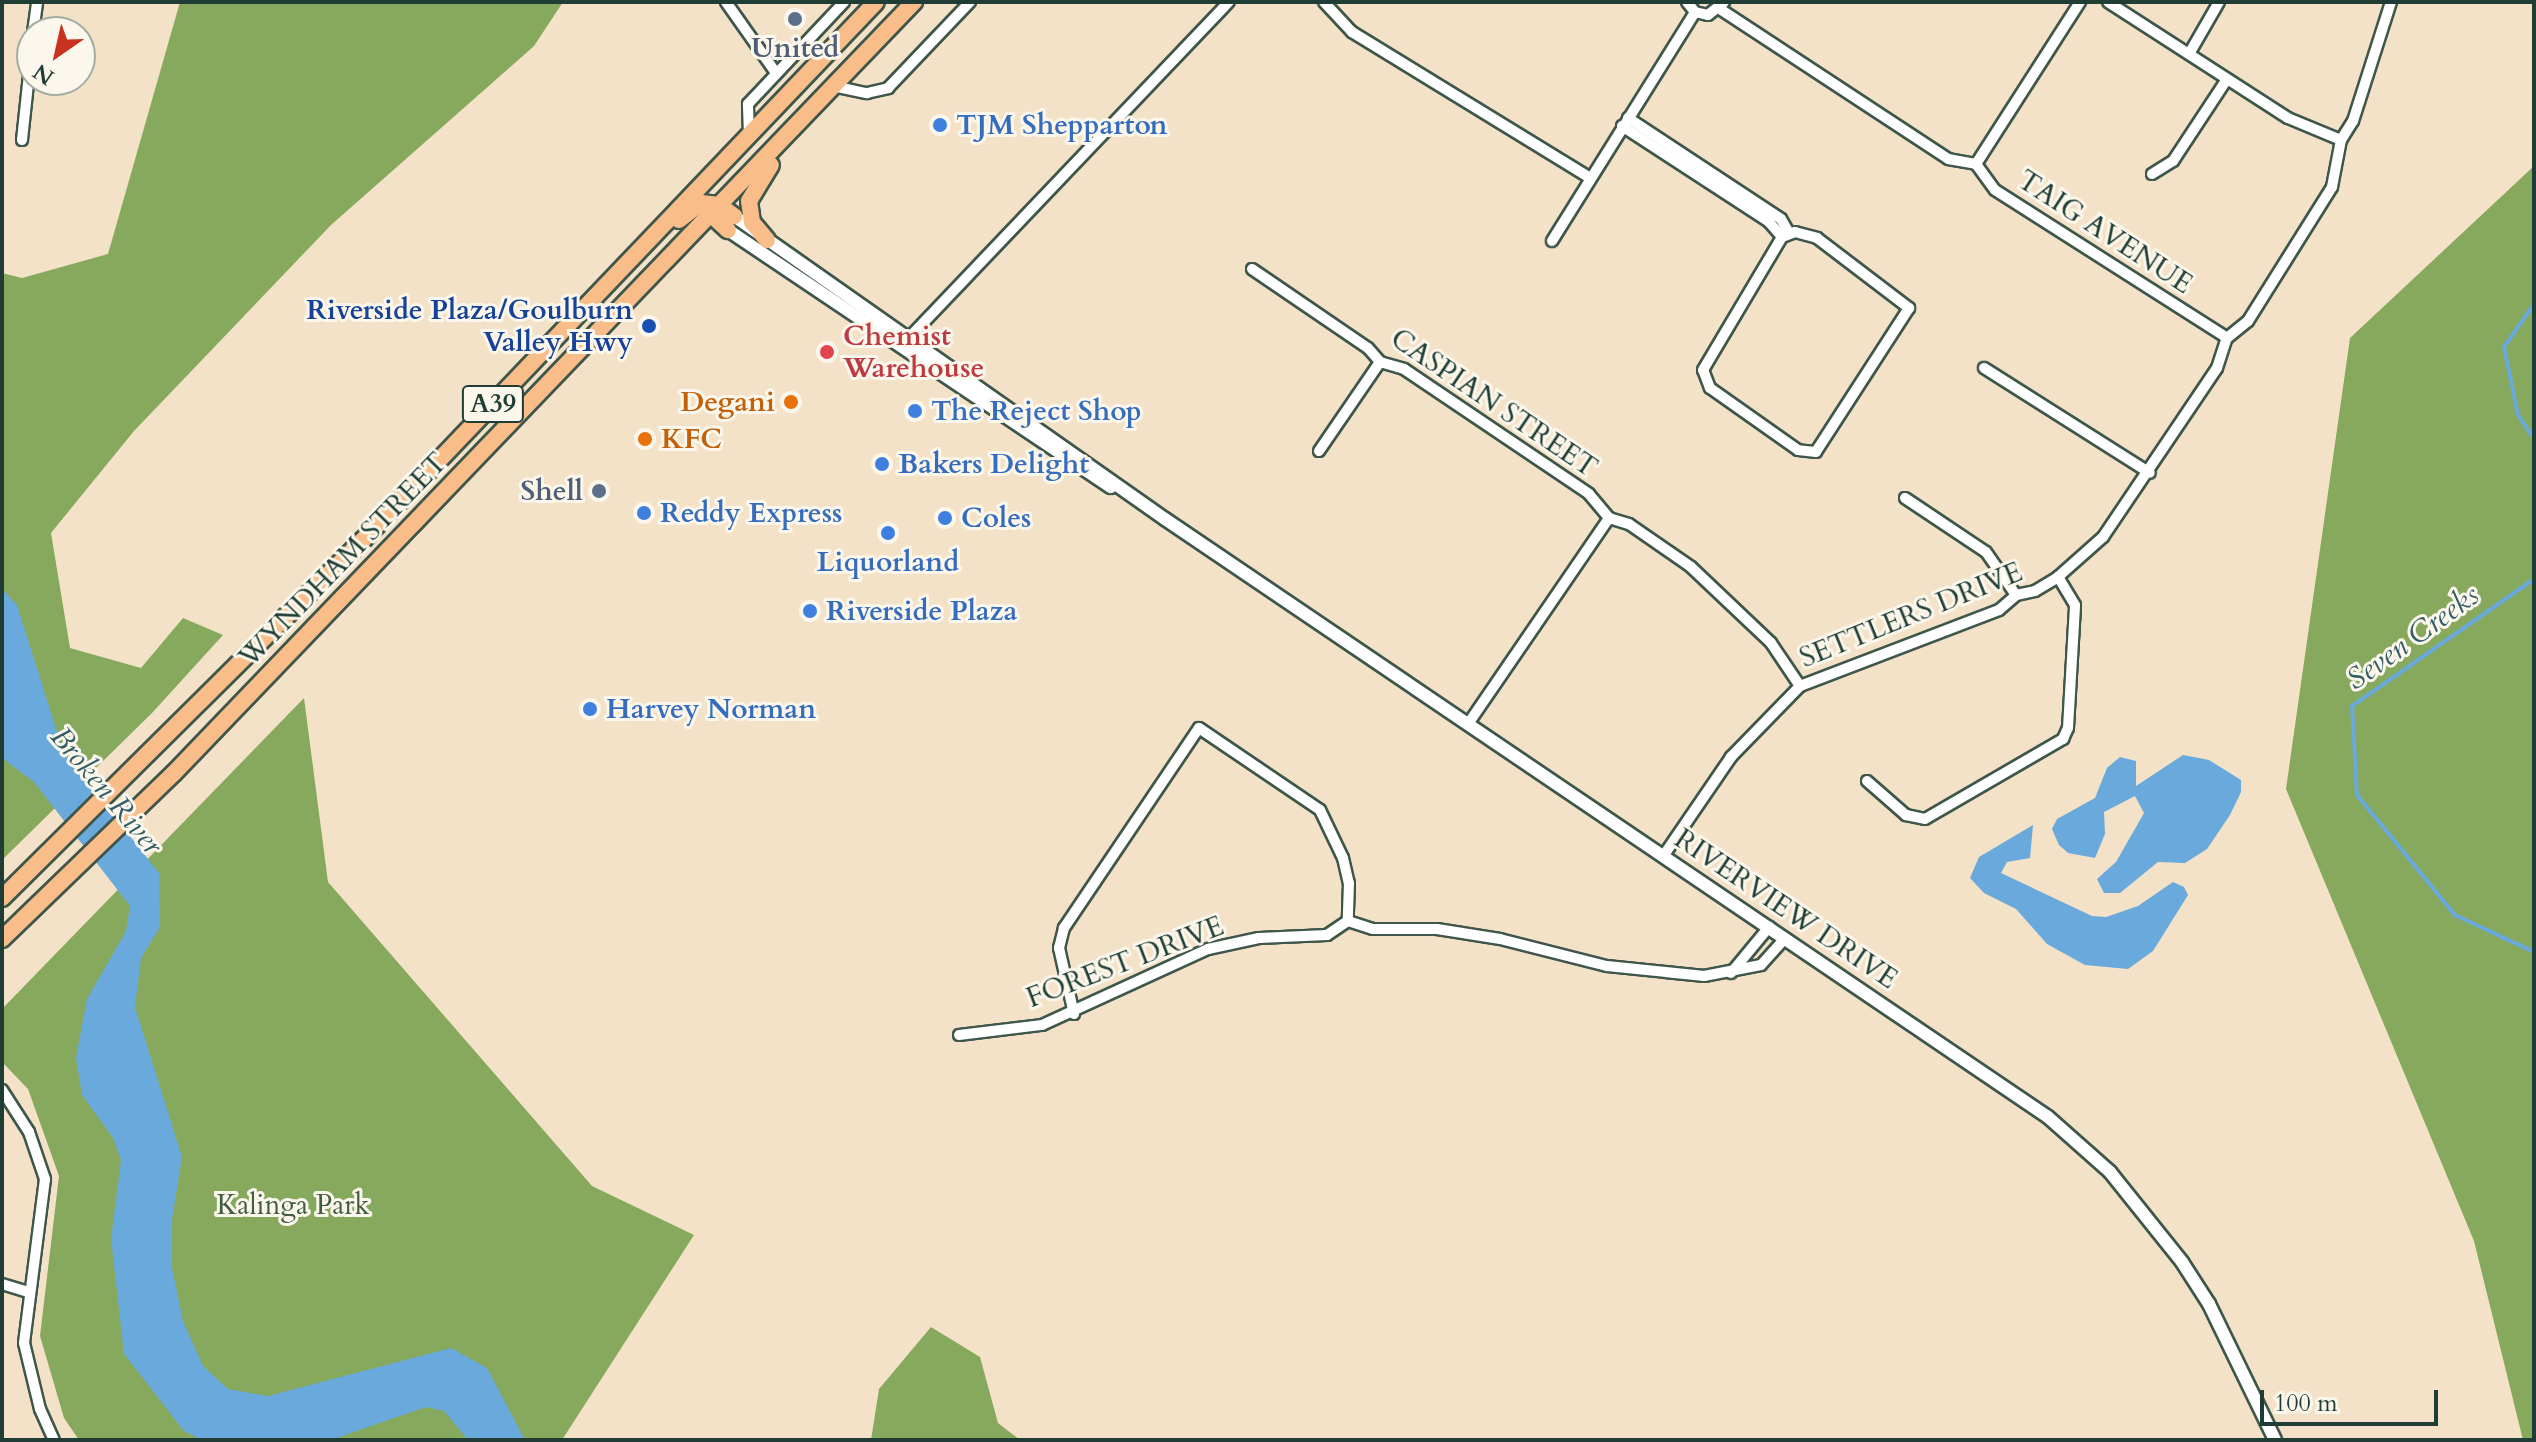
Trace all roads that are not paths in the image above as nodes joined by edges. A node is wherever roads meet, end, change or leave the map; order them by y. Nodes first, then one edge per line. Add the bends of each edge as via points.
1 (726, 2) edge
2 (844, 2) edge
3 (876, 2) edge
4 (914, 2) edge
5 (970, 2) edge
6 (1229, 2) edge
7 (1324, 2) edge
8 (1687, 2) edge
9 (2080, 2) edge
10 (2108, 2) edge
11 (2219, 2) edge
12 (2391, 2) edge
13 (1722, 5) edge
14 (1695, 12) junction
15 (2189, 54) junction
16 (776, 73) junction
17 (2227, 79) junction
18 (832, 87) junction
19 (27, 96) edge
20 (1625, 122) junction
21 (749, 135) junction
22 (22, 140) dead end
23 (2341, 140) junction
24 (1976, 164) junction
25 (712, 174) junction
26 (2152, 174) dead end
27 (1589, 177) junction
28 (709, 208) junction
29 (731, 223) junction
30 (1786, 235) junction
31 (767, 240) junction
32 (1552, 241) dead end
33 (1252, 269) dead end
34 (557, 337) junction
35 (910, 338) junction
36 (2227, 338) junction
37 (900, 348) junction
38 (1380, 362) junction
39 (1984, 368) dead end
40 (1319, 451) dead end
41 (2150, 473) junction
42 (1905, 498) dead end
43 (433, 505) junction
44 (391, 511) junction
45 (1609, 518) junction
46 (1165, 519) junction
47 (2058, 577) junction
48 (2016, 595) junction
49 (322, 620) junction
50 (281, 623) junction
51 (1800, 686) junction
52 (1468, 724) junction
53 (1867, 781) dead end
54 (1664, 855) junction
55 (2, 898) edge
56 (1348, 921) junction
57 (1769, 927) junction
58 (1785, 938) junction
59 (2, 939) edge
60 (1729, 975) junction
61 (1074, 1014) junction
62 (959, 1035) dead end
63 (2, 1090) edge
64 (2, 1284) edge
65 (28, 1292) junction
66 (54, 1440) edge
67 (2275, 1440) edge

1 - 16 street
2 - 16 street
3 - 21 highway, WYNDHAM STREET / A39
4 - 18 highway, WYNDHAM STREET / A39
5 - 18 street via 888,88 867,93
6 - 35 street
7 - 27 street via 1352,32
8 - 14 street
9 - 24 street
10 - 15 street
11 - 15 street
12 - 23 street, SETTLERS DRIVE via 2353,121
13 - 14 street via 1708,15
13 - 24 street via 1948,159
14 - 20 street
15 - 17 street
16 - 21 street via 748,104
17 - 23 street via 2288,118
17 - 26 street via 2173,161
18 - 28 highway, WYNDHAM STREET / A39
18 - 31 highway via 812,120 751,191 749,213
19 - 22 street
20 - 27 street
20 - 30 street via 1781,219
21 - 25 highway, WYNDHAM STREET / A39
23 - 36 street, SETTLERS DRIVE via 2332,187 2248,321
24 - 36 street, TAIG AVENUE via 1995,190
25 - 28 highway via 702,187
25 - 34 highway, WYNDHAM STREET / A39
27 - 32 street
28 - 29 highway
28 - 34 highway
28 - 43 highway, WYNDHAM STREET / A39
29 - 31 street, RIVERVIEW DRIVE
29 - 37 street, RIVERVIEW DRIVE
30 - 30 street via 1817,238 1909,308 1816,452 1798,450 1710,388 1703,370
31 - 35 street, RIVERVIEW DRIVE
33 - 38 street, CASPIAN STREET via 1368,348
34 - 44 highway, WYNDHAM STREET / A39
35 - 37 street
35 - 46 street, RIVERVIEW DRIVE
36 - 41 street, SETTLERS DRIVE via 2217,368
37 - 46 street, RIVERVIEW DRIVE via 1059,456
38 - 40 street
38 - 45 street, CASPIAN STREET via 1404,369 1589,494
39 - 41 street
41 - 47 street, SETTLERS DRIVE via 2103,537
42 - 48 street via 1986,552
43 - 44 highway
43 - 49 highway, WYNDHAM STREET / A39
44 - 50 highway, WYNDHAM STREET / A39
45 - 51 street, CASPIAN STREET via 1629,524 1691,567 1771,643
45 - 52 street
46 - 52 street, RIVERVIEW DRIVE
47 - 48 street, SETTLERS DRIVE
47 - 53 street via 2075,605 2063,739 1925,819 1906,815
48 - 51 street, SETTLERS DRIVE via 1991,613
49 - 50 highway via 292,628
49 - 59 highway, WYNDHAM STREET / A39
50 - 55 highway, WYNDHAM STREET / A39
51 - 54 street, SETTLERS DRIVE via 1731,757
52 - 54 street, RIVERVIEW DRIVE
54 - 57 street, RIVERVIEW DRIVE
56 - 60 street via 1373,929 1437,929 1500,939 1607,966
56 - 61 street, FOREST DRIVE via 1327,935 1259,938 1208,949
56 - 61 street via 1349,883 1343,858 1320,810 1199,728 1064,928 1059,948
57 - 58 street, RIVERVIEW DRIVE
57 - 60 street
58 - 60 street via 1761,965
58 - 67 street, RIVERVIEW DRIVE via 2048,1117 2110,1172 2162,1233 2209,1304
61 - 62 street, FOREST DRIVE via 1042,1025
63 - 65 street via 29,1132 45,1179
64 - 65 street
65 - 66 street via 24,1343 40,1409

